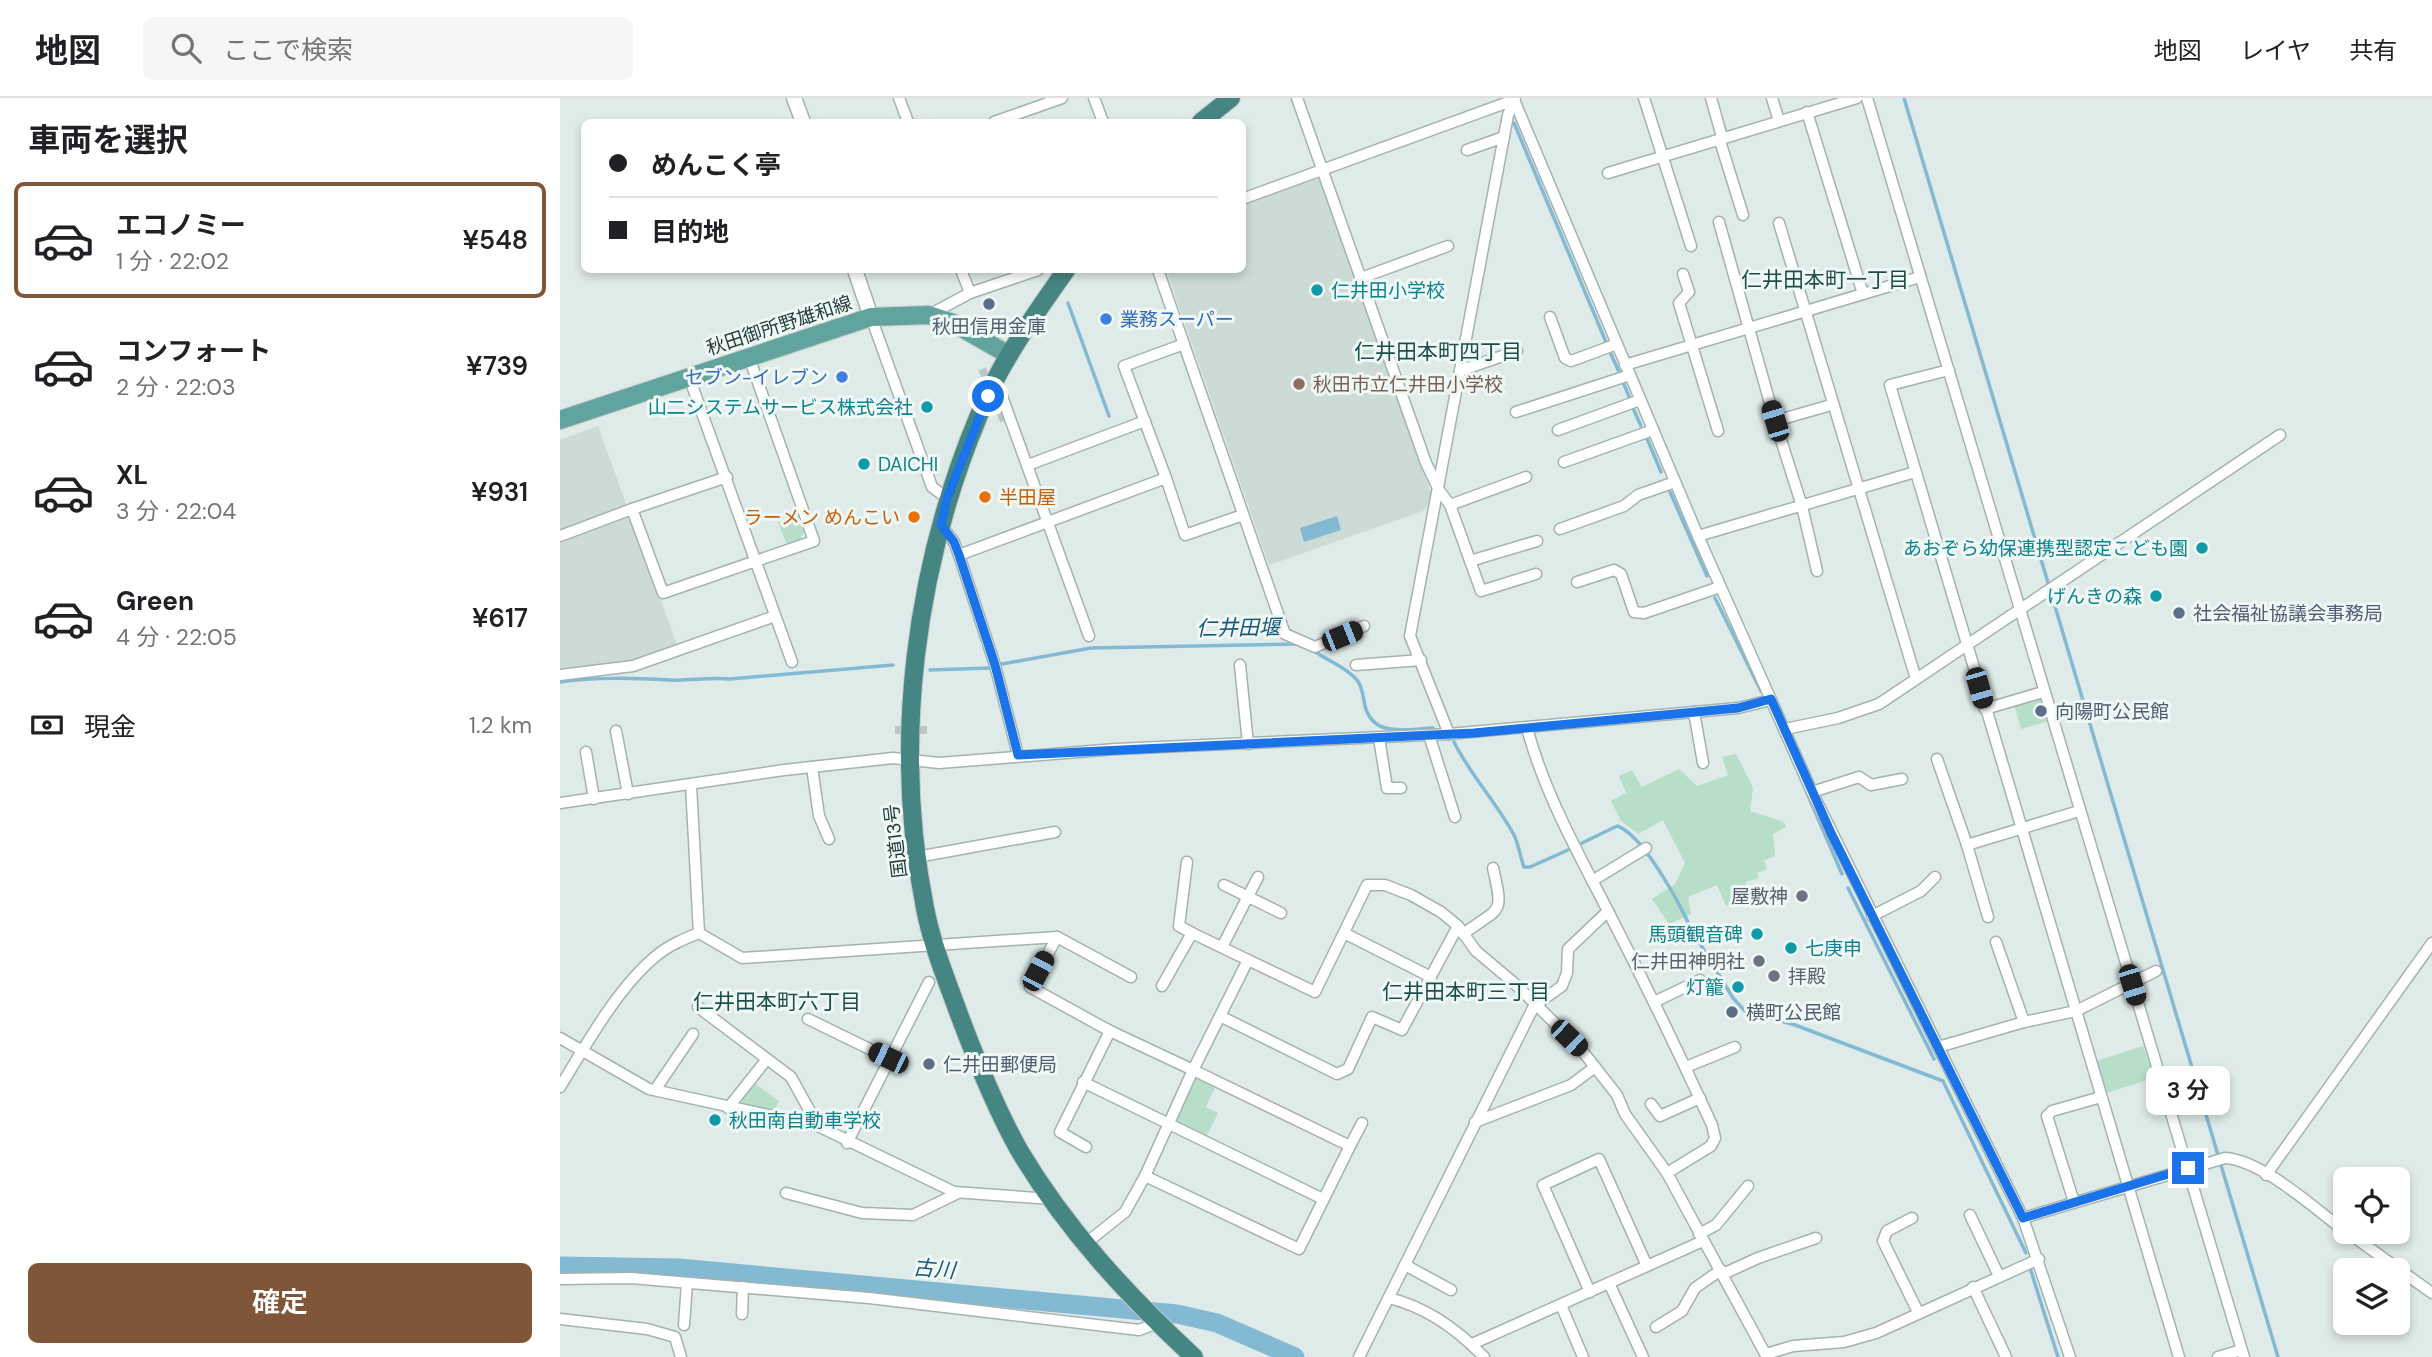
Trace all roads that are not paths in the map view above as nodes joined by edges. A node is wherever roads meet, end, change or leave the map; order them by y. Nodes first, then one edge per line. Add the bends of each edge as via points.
1 (794, 98) edge
2 (900, 98) edge
3 (1062, 98) edge
4 (1094, 98) edge
5 (1231, 98) edge
6 (1297, 98) edge
7 (1644, 98) edge
8 (1711, 98) edge
9 (1772, 98) edge
10 (1857, 98) edge
11 (1867, 98) edge
12 (1515, 99) edge
13 (1499, 101) edge
14 (1830, 101) edge
15 (1807, 112) junction
16 (802, 119) edge
17 (907, 119) edge
18 (1002, 119) edge
19 (1101, 119) edge
20 (1205, 119) edge
21 (1779, 121) junction
22 (1504, 137) junction
23 (1721, 139) junction
24 (1467, 150) dead end
25 (1662, 158) junction
26 (1322, 169) junction
27 (1608, 173) dead end
28 (1246, 198) edge
29 (1743, 215) dead end
30 (1719, 222) dead end
31 (1779, 223) dead end
32 (1448, 246) dead end
33 (1691, 246) dead end
34 (856, 273) edge
35 (962, 273) edge
36 (1029, 273) edge
37 (1064, 273) edge
38 (1159, 273) edge
39 (1683, 274) dead end
40 (1920, 277) junction
41 (1362, 278) junction
42 (970, 293) junction
43 (1863, 294) junction
44 (1803, 312) junction
45 (929, 315) junction
46 (872, 317) junction
47 (1550, 317) dead end
48 (1747, 329) junction
49 (1184, 344) junction
50 (1617, 344) junction
51 (1692, 345) junction
52 (1517, 351) dead end
53 (1009, 355) junction
54 (749, 357) junction
55 (1462, 370) junction
56 (1628, 370) junction
57 (1949, 370) junction
58 (689, 377) junction
59 (996, 380) junction
60 (1640, 400) junction
61 (1831, 405) junction
62 (1516, 412) dead end
63 (560, 420) edge
64 (1145, 421) junction
65 (1775, 421) junction
66 (1558, 430) dead end
67 (1653, 430) junction
68 (1718, 430) dead end
69 (2280, 435) dead end
70 (1564, 461) dead end
71 (1028, 465) junction
72 (1915, 472) junction
73 (727, 477) junction
74 (1527, 477) dead end
75 (1166, 478) junction
76 (1675, 482) junction
77 (1857, 489) junction
78 (1439, 490) junction
79 (947, 498) junction
80 (1450, 505) junction
81 (1802, 506) junction
82 (632, 509) junction
83 (1243, 515) junction
84 (1048, 520) junction
85 (941, 525) junction
86 (1560, 529) dead end
87 (560, 536) edge
88 (1698, 536) junction
89 (1536, 541) dead end
90 (959, 555) junction
91 (755, 561) junction
92 (1470, 561) junction
93 (1817, 571) dead end
94 (1536, 574) dead end
95 (1577, 582) dead end
96 (1720, 587) junction
97 (2019, 609) junction
98 (775, 616) junction
99 (1364, 626) dead end
100 (1089, 636) dead end
101 (1966, 646) junction
102 (1421, 660) junction
103 (792, 662) dead end
104 (1240, 665) dead end
105 (1356, 665) dead end
106 (560, 675) edge
107 (1916, 679) junction
108 (2043, 692) junction
109 (1771, 699) junction
110 (1985, 709) junction
111 (1694, 712) junction
112 (1527, 727) junction
113 (1785, 729) junction
114 (616, 732) dead end
115 (1449, 734) junction
116 (1429, 735) junction
117 (1379, 738) junction
118 (1248, 744) junction
119 (586, 752) dead end
120 (1018, 755) junction
121 (909, 760) junction
122 (1937, 760) dead end
123 (1703, 763) dead end
124 (812, 767) junction
125 (1902, 779) dead end
126 (691, 785) junction
127 (1401, 788) dead end
128 (1812, 792) junction
129 (628, 794) junction
130 (594, 799) junction
131 (560, 803) edge
132 (2079, 811) junction
133 (1455, 817) dead end
134 (2021, 828) junction
135 (1055, 832) dead end
136 (829, 839) dead end
137 (1967, 845) junction
138 (1643, 850) dead end
139 (917, 857) junction
140 (1186, 862) dead end
141 (1493, 868) dead end
142 (1258, 877) dead end
143 (1935, 877) dead end
144 (1592, 881) junction
145 (1224, 885) dead end
146 (1248, 897) junction
147 (1608, 911) junction
148 (1281, 913) dead end
149 (1872, 916) junction
150 (1988, 917) dead end
151 (1460, 930) junction
152 (699, 933) junction
153 (1192, 933) junction
154 (1344, 933) junction
155 (1056, 937) junction
156 (1996, 942) dead end
157 (2432, 943) edge
158 (934, 944) junction
159 (1222, 947) junction
160 (1248, 960) junction
161 (2156, 971) dead end
162 (1131, 976) dead end
163 (1431, 977) junction
164 (1700, 980) dead end
165 (929, 982) dead end
166 (2132, 985) junction
167 (1162, 986) dead end
168 (1654, 1002) junction
169 (1534, 1006) junction
170 (698, 1007) dead end
171 (2076, 1011) junction
172 (1220, 1016) junction
173 (808, 1019) dead end
174 (2024, 1022) junction
175 (1110, 1031) junction
176 (693, 1034) dead end
177 (560, 1038) edge
178 (1735, 1046) dead end
179 (1938, 1047) junction
180 (582, 1051) junction
181 (888, 1058) junction
182 (767, 1059) junction
183 (1595, 1067) junction
184 (1686, 1067) junction
185 (1193, 1070) junction
186 (562, 1081) edge
187 (1083, 1082) junction
188 (655, 1090) junction
189 (2101, 1097) junction
190 (1700, 1098) junction
191 (1651, 1104) dead end
192 (728, 1108) junction
193 (1475, 1122) junction
194 (1168, 1123) junction
195 (1362, 1123) dead end
196 (818, 1126) junction
197 (847, 1143) junction
198 (1086, 1146) dead end
199 (1350, 1146) junction
200 (2188, 1168) junction
201 (1667, 1173) junction
202 (2266, 1175) junction
203 (1145, 1176) junction
204 (1748, 1186) dead end
205 (2126, 1187) junction
206 (786, 1193) dead end
207 (958, 1193) junction
208 (1051, 1199) junction
209 (1323, 1199) junction
210 (2074, 1202) junction
211 (1970, 1215) dead end
212 (1913, 1218) dead end
213 (2023, 1218) junction
214 (2333, 1222) edge
215 (1701, 1238) junction
216 (1816, 1238) dead end
217 (1085, 1244) junction
218 (2364, 1244) edge
219 (2039, 1259) junction
220 (1405, 1265) junction
221 (1647, 1266) junction
222 (1722, 1272) junction
223 (1999, 1276) junction
224 (560, 1279) edge
225 (687, 1283) junction
226 (1609, 1283) junction
227 (743, 1287) junction
228 (1973, 1287) junction
229 (1451, 1290) dead end
230 (1590, 1292) junction
231 (2432, 1293) edge
232 (1389, 1298) junction
233 (1561, 1304) junction
234 (1918, 1312) junction
235 (741, 1314) dead end
236 (560, 1319) edge
237 (1156, 1322) junction
238 (684, 1325) dead end
239 (1656, 1327) dead end
240 (1472, 1344) junction
241 (2242, 1353) edge
242 (1188, 1354) edge
243 (1766, 1356) edge
244 (681, 1357) edge
245 (1359, 1357) edge
246 (1484, 1357) edge
247 (1583, 1357) edge
248 (1643, 1357) edge
249 (2006, 1357) edge
250 (2070, 1357) edge
251 (2179, 1357) edge
252 (2218, 1357) edge

1 - 16 street
2 - 17 street
3 - 18 street
4 - 19 street
5 - 20 highway
6 - 26 street
7 - 25 street
8 - 23 street
9 - 21 street
10 - 14 street
11 - 40 street
12 - 13 street
12 - 22 street
12 - 50 street
13 - 26 street
14 - 15 street
15 - 21 street
15 - 43 street
21 - 23 street
22 - 24 street
22 - 55 street
23 - 25 street
23 - 29 street
25 - 27 street
25 - 33 street
26 - 28 street
26 - 41 street
30 - 48 street
31 - 44 street
32 - 41 street
34 - 46 street
35 - 42 street
36 - 42 street
37 - 53 highway, 国道13号
38 - 49 street
39 - 51 street via 1689,292 1679,303
40 - 43 street
40 - 57 street
41 - 78 street
42 - 45 street
43 - 44 street
44 - 48 street
44 - 61 street
45 - 46 main road, 秋田御所野雄和線
45 - 53 main road, 秋田御所野雄和線 via 953,323
46 - 54 main road, 秋田御所野雄和線
46 - 79 street via 932,487
47 - 50 street via 1565,358 1571,361
48 - 51 street
48 - 65 street
49 - 64 street via 1124,366
49 - 83 street
50 - 56 street
51 - 56 street
51 - 68 street
52 - 55 street
53 - 59 highway, 国道13号
54 - 58 main road, 秋田御所野雄和線
54 - 91 street via 814,541
55 - 78 street
56 - 60 street
56 - 62 street
57 - 72 street via 1889,385
57 - 97 street
58 - 63 main road, 秋田御所野雄和線
58 - 73 street
59 - 71 street
59 - 79 highway, 国道13号
60 - 66 street
60 - 67 street
61 - 65 street
61 - 77 street
64 - 71 street
64 - 75 street
65 - 81 street
67 - 70 street
67 - 76 street
69 - 97 street
71 - 84 street
72 - 77 street
72 - 101 street
73 - 82 street
73 - 91 street
74 - 80 street
75 - 83 street via 1185,535
75 - 84 street
76 - 86 street
76 - 88 street
77 - 81 street
77 - 107 street
78 - 80 street
78 - 102 street via 1410,636
79 - 85 highway, 国道13号
80 - 92 street
81 - 88 street
81 - 93 street
82 - 87 street
82 - 91 street via 663,593
83 - 99 street via 1286,634 1315,647
84 - 90 street
84 - 100 street
85 - 90 street
85 - 121 highway, 国道13号 via 920,622
88 - 96 street
89 - 92 street
90 - 120 street
91 - 98 street
92 - 94 street via 1481,592
95 - 96 street via 1614,570 1621,574 1634,612 1644,613
96 - 109 street
97 - 101 street
97 - 108 street
98 - 103 street
98 - 106 street via 633,666
101 - 107 street
101 - 110 street
102 - 105 street
102 - 115 street
104 - 118 street
107 - 113 street via 1857,713
108 - 110 street
108 - 132 street
109 - 111 street
109 - 113 street
110 - 134 street
111 - 112 street
111 - 123 street
112 - 115 street
112 - 144 street via 1535,758
113 - 128 street
114 - 129 street
115 - 116 street
116 - 117 street
116 - 133 street
117 - 118 street
117 - 127 street via 1387,788
118 - 120 street
119 - 130 street
120 - 121 street via 940,763
121 - 124 street
121 - 139 highway, 国道13号
122 - 137 street
124 - 126 street
124 - 136 street via 819,816
125 - 128 street via 1871,785 1859,777
126 - 129 street
126 - 152 street
128 - 149 street
129 - 130 street
130 - 131 street
132 - 134 street
132 - 166 street
134 - 137 street
134 - 171 street
135 - 139 street
137 - 150 street
138 - 144 street
139 - 158 highway, 国道13号
140 - 153 street via 1179,926
141 - 151 street via 1501,902 1498,909
142 - 146 street
143 - 149 street via 1921,891
144 - 147 street
145 - 146 street
146 - 148 street
146 - 159 street
147 - 168 street
147 - 169 street via 1568,949 1562,986
149 - 179 street
151 - 154 street via 1441,912 1411,895 1385,885 1367,885
151 - 163 street
151 - 169 street
152 - 158 street via 743,958
152 - 180 street via 654,957
153 - 159 street
153 - 167 street
154 - 160 street via 1315,992
154 - 163 street
155 - 158 street
155 - 162 street
155 - 175 street via 1030,988
156 - 174 street
157 - 202 street
158 - 208 highway, 国道13号 via 980,1071 1019,1149
159 - 160 street
160 - 172 street
161 - 166 street
163 - 172 street via 1402,1030 1372,1017 1348,1069 1337,1074
164 - 168 street
165 - 181 street
166 - 171 street
166 - 200 street
168 - 184 street
169 - 183 street
169 - 193 street
170 - 182 street
171 - 174 street
171 - 189 street
172 - 185 street
173 - 181 street
174 - 179 street
175 - 185 street
175 - 187 street
176 - 188 street
177 - 180 street
178 - 184 street
179 - 213 street
180 - 186 street
180 - 188 street
181 - 197 street
182 - 192 street
182 - 196 street via 791,1077
183 - 193 street via 1571,1084
183 - 201 street
184 - 190 street
185 - 194 street
185 - 199 street
187 - 194 street
187 - 198 street via 1060,1132
188 - 192 street
189 - 205 street
189 - 210 street via 2047,1116
190 - 191 street via 1660,1116
190 - 201 street via 1715,1138 1710,1146
192 - 196 street
193 - 220 street
194 - 203 street
194 - 209 street
195 - 199 street
196 - 197 street
197 - 207 street
199 - 209 street
200 - 202 street via 2235,1159
200 - 205 street
200 - 241 street
201 - 215 street
202 - 214 street
203 - 209 street via 1299,1249
203 - 217 street via 1125,1212
204 - 215 street
205 - 210 street
205 - 251 street
206 - 207 street via 862,1213 913,1215
207 - 208 street
208 - 217 highway, 国道13号
210 - 213 street
211 - 223 street
212 - 234 street via 1887,1231 1883,1241
213 - 219 street
215 - 221 street
215 - 222 street
216 - 222 street
217 - 237 highway, 国道13号
218 - 231 street
219 - 223 street
219 - 250 street
220 - 229 street
220 - 232 street
221 - 226 street
221 - 230 street via 1599,1159 1543,1185
222 - 239 street via 1695,1287 1682,1311
222 - 243 street
223 - 228 street
224 - 225 street
225 - 227 street
225 - 238 street
226 - 230 street
226 - 248 street
227 - 235 street
227 - 237 street via 1139,1330
228 - 234 street
228 - 249 street
230 - 233 street
232 - 240 street via 1419,1306
232 - 245 street
233 - 240 street
233 - 247 street
234 - 243 street via 1876,1333 1844,1342 1793,1346
236 - 244 street via 647,1329 675,1337
237 - 242 highway, 国道13号
240 - 246 street
241 - 252 street

